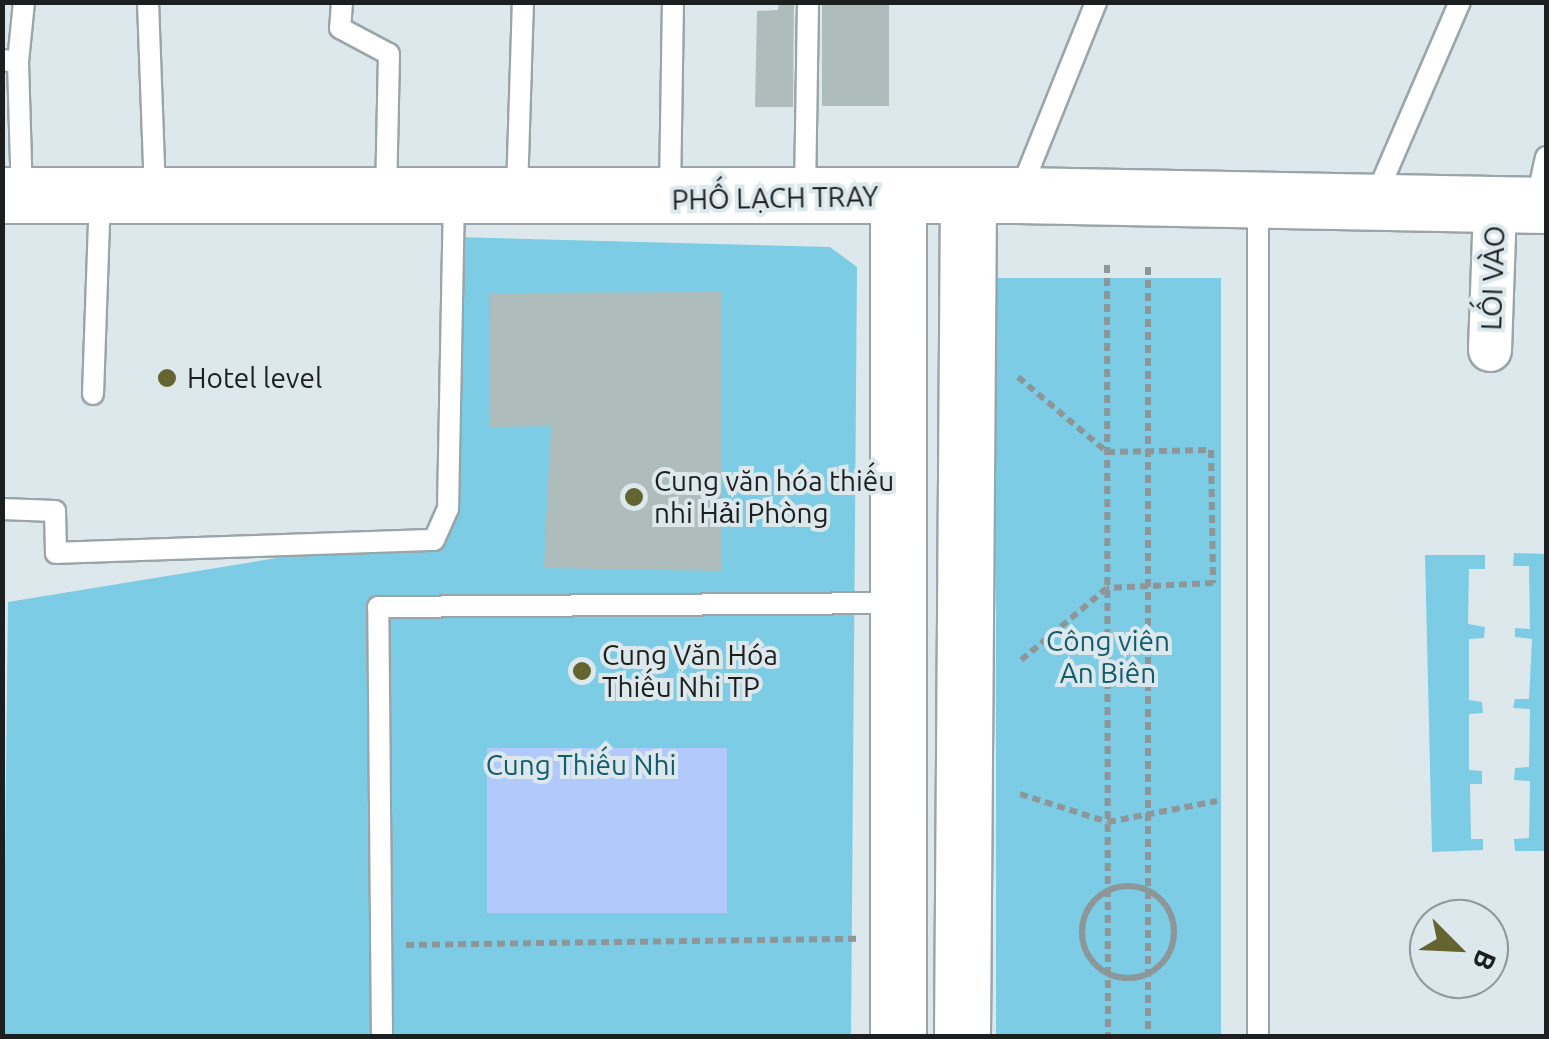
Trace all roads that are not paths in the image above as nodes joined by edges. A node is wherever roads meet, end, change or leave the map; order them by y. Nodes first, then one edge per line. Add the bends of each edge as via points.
1 (24, 2) edge
2 (148, 2) edge
3 (342, 2) edge
4 (673, 2) edge
5 (808, 2) edge
6 (1096, 2) edge
7 (1460, 2) edge
8 (523, 3) edge
9 (10, 61) edge
10 (1531, 193) edge
11 (386, 194) junction
12 (12, 195) edge
13 (100, 196) junction
14 (155, 196) junction
15 (804, 196) junction
16 (993, 196) junction
17 (898, 197) junction
18 (454, 198) junction
19 (516, 198) junction
20 (670, 199) junction
21 (1258, 201) junction
22 (1371, 207) junction
23 (1490, 350) dead end
24 (93, 394) dead end
25 (2, 509) edge
26 (899, 603) junction
27 (899, 929) junction
28 (963, 932) junction
29 (382, 1036) edge
30 (898, 1036) edge
31 (962, 1036) edge
32 (1258, 1036) edge

1 - 9 lane
2 - 14 lane
3 - 11 lane via 340,28 388,54
4 - 20 lane
5 - 15 lane
6 - 16 lane
7 - 22 lane
8 - 19 lane
9 - 12 lane
10 - 22 main road, PHỐ LẠCH TRAY
10 - 23 street, LỐI VÀO
11 - 14 main road, PHỐ LẠCH TRAY
11 - 18 main road, PHỐ LẠCH TRAY
12 - 13 main road, PHỐ LẠCH TRAY
13 - 14 main road, PHỐ LẠCH TRAY
13 - 24 lane
15 - 17 main road, PHỐ LẠCH TRAY
15 - 20 main road, PHỐ LẠCH TRAY
16 - 17 main road, PHỐ LẠCH TRAY
16 - 21 main road, PHỐ LẠCH TRAY
16 - 28 main road
17 - 26 main road
18 - 19 main road, PHỐ LẠCH TRAY
18 - 25 lane via 448,509 434,540 56,553 54,511
19 - 20 main road, PHỐ LẠCH TRAY
21 - 22 main road, PHỐ LẠCH TRAY
21 - 32 lane
26 - 27 main road
26 - 29 lane via 378,608
27 - 28 main road
27 - 30 main road
28 - 31 main road

